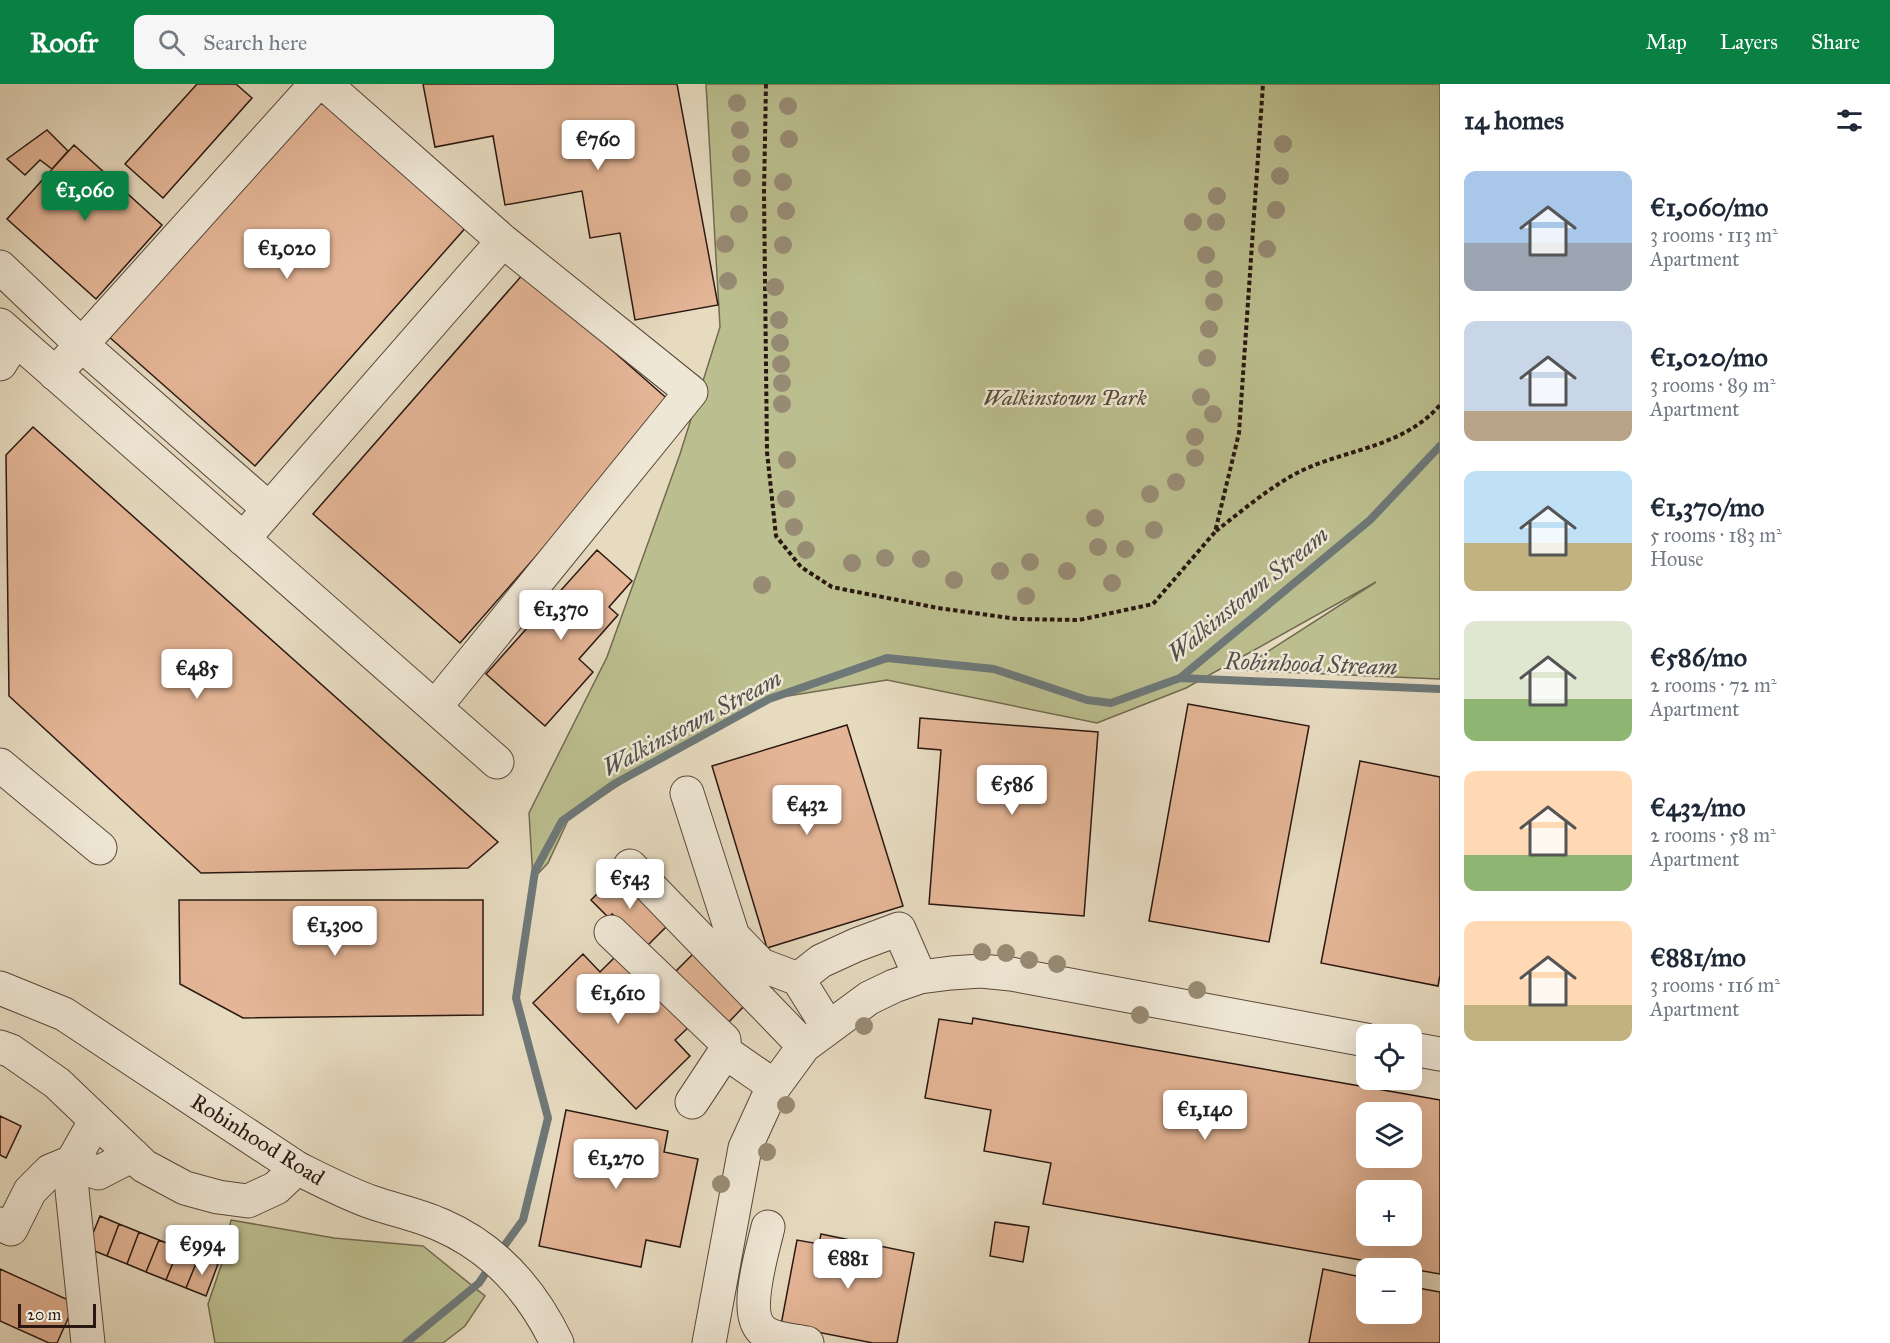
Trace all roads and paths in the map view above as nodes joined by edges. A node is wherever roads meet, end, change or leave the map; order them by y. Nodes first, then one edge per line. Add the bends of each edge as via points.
1 (316, 84) edge
2 (325, 84) edge
3 (766, 84) edge
4 (1263, 84) edge
5 (503, 241) junction
6 (0, 267) edge
7 (5, 343) edge
8 (81, 345) junction
9 (55, 374) junction
10 (1440, 405) edge
11 (269, 509) junction
12 (1215, 532) junction
13 (243, 539) junction
14 (435, 707) junction
15 (497, 762) dead end
16 (0, 765) edge
17 (687, 793) dead end
18 (100, 848) dead end
19 (630, 866) dead end
20 (611, 932) dead end
21 (920, 977) junction
22 (798, 979) junction
23 (0, 988) edge
24 (816, 1036) junction
25 (1356, 1038) edge
26 (0, 1047) edge
27 (1422, 1051) edge
28 (725, 1052) junction
29 (1440, 1054) edge
30 (774, 1086) junction
31 (692, 1102) dead end
32 (96, 1120) junction
33 (133, 1155) junction
34 (72, 1162) junction
35 (297, 1168) junction
36 (0, 1224) edge
37 (768, 1227) dead end
38 (88, 1343) edge
39 (557, 1343) edge
40 (709, 1343) edge
41 (807, 1343) edge

1 - 8 street
2 - 5 street
3 - 12 path via 767,452 776,536 801,567 832,587 903,601 1017,620 1079,620 1153,604
4 - 12 path via 1239,432
5 - 11 street
5 - 14 street via 691,392
6 - 8 street
7 - 9 street
8 - 9 street
8 - 11 street
9 - 13 street
10 - 12 path via 1399,437 1303,470 1255,500
11 - 13 street
13 - 14 street
14 - 15 street
16 - 18 street
17 - 22 street via 733,936 761,965
19 - 24 street
20 - 28 street via 724,1040
21 - 22 street via 899,929 821,961
21 - 24 street via 869,998
21 - 25 street via 981,971 1011,974
22 - 24 street
23 - 35 street, Robinhood Road via 64,1014
24 - 30 street
26 - 32 street via 57,1083
27 - 29 street
28 - 30 street
28 - 31 street
30 - 40 street via 745,1148
32 - 33 street
32 - 34 street
33 - 34 street via 98,1173
33 - 35 street via 144,1166 185,1188 248,1201 276,1188
34 - 36 street via 51,1171 30,1191 11,1229
34 - 38 street
35 - 39 street, Robinhood Road via 372,1202 441,1225 483,1248 533,1300
37 - 41 street via 753,1314 761,1330 774,1337

